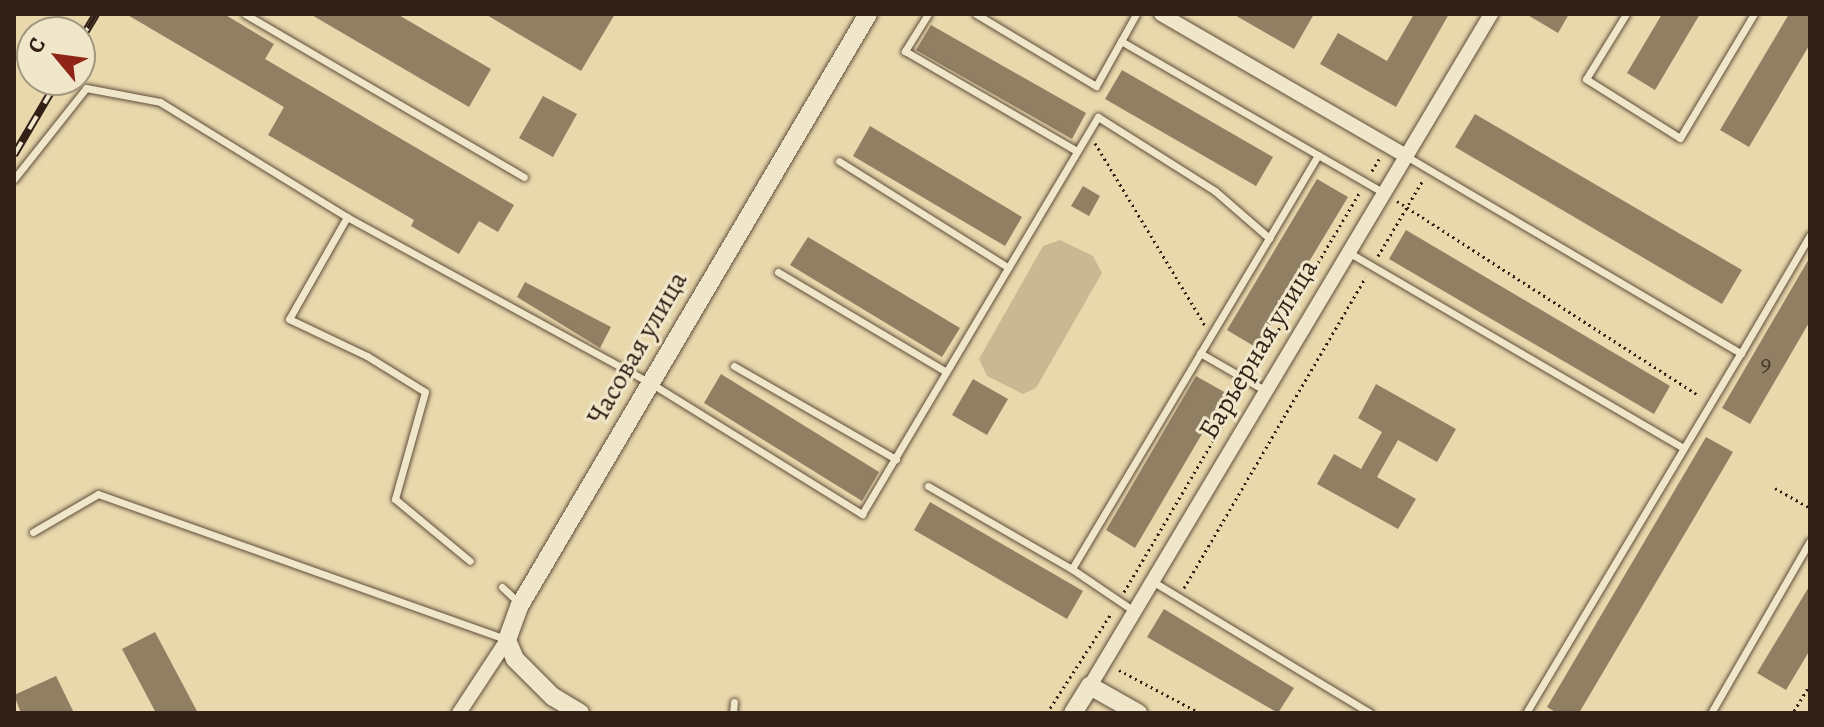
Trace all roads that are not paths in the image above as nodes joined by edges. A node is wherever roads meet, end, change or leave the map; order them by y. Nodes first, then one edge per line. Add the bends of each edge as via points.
1 (245, 14) edge
2 (868, 14) edge
3 (928, 14) edge
4 (976, 14) edge
5 (1136, 14) edge
6 (1161, 14) edge
7 (1491, 14) edge
8 (1626, 14) edge
9 (1754, 14) edge
10 (258, 17) edge
11 (1121, 41) junction
12 (1077, 151) junction
13 (1318, 155) junction
14 (1406, 156) junction
15 (839, 161) dead end
16 (524, 177) dead end
17 (14, 179) edge
18 (1384, 193) junction
19 (347, 217) junction
20 (1810, 235) edge
21 (1269, 238) junction
22 (1348, 252) junction
23 (1007, 267) junction
24 (778, 272) dead end
25 (1200, 353) junction
26 (1741, 353) junction
27 (734, 366) dead end
28 (945, 371) junction
29 (649, 382) junction
30 (1266, 391) junction
31 (1683, 448) junction
32 (896, 459) junction
33 (928, 486) dead end
34 (33, 532) dead end
35 (1810, 541) edge
36 (470, 561) dead end
37 (1072, 569) junction
38 (1152, 581) junction
39 (502, 587) dead end
40 (520, 605) junction
41 (1134, 611) junction
42 (507, 640) junction
43 (1090, 686) junction
44 (734, 702) dead end
45 (459, 713) edge
46 (580, 713) edge
47 (733, 713) edge
48 (1073, 713) edge
49 (1138, 713) edge
50 (1370, 713) edge
51 (1526, 713) edge
52 (1711, 713) edge

1 - 10 lane
2 - 29 main road, Часовая улица
3 - 12 lane via 905,51
4 - 11 lane via 1096,86
5 - 11 lane
6 - 14 street
7 - 14 street, Барьерная улица
8 - 9 lane via 1586,79 1680,138
10 - 16 lane
11 - 13 lane
12 - 21 lane via 1098,117 1215,191
12 - 23 lane
13 - 18 lane
13 - 21 lane
14 - 18 street, Барьерная улица
14 - 26 lane
15 - 23 lane
17 - 19 lane via 86,88 160,102
18 - 22 street, Барьерная улица
19 - 29 lane
19 - 36 lane via 289,319 367,356 425,392 395,499
20 - 26 lane
21 - 25 lane
22 - 30 street, Барьерная улица
22 - 31 lane
23 - 28 lane
24 - 28 lane
25 - 30 lane
25 - 37 lane
26 - 31 lane
27 - 32 lane
28 - 32 lane
29 - 32 lane via 862,514
29 - 40 main road, Часовая улица
30 - 38 street, Барьерная улица
31 - 51 lane
33 - 37 lane
34 - 42 lane via 98,494
35 - 52 lane
37 - 41 lane
38 - 41 street, Барьерная улица
38 - 50 lane
39 - 40 lane
40 - 42 main road, Часовая улица
41 - 43 street, Барьерная улица
42 - 45 street, Часовая улица
42 - 46 main road via 528,675
43 - 48 main road, Барьерная улица
43 - 49 main road
44 - 47 lane

